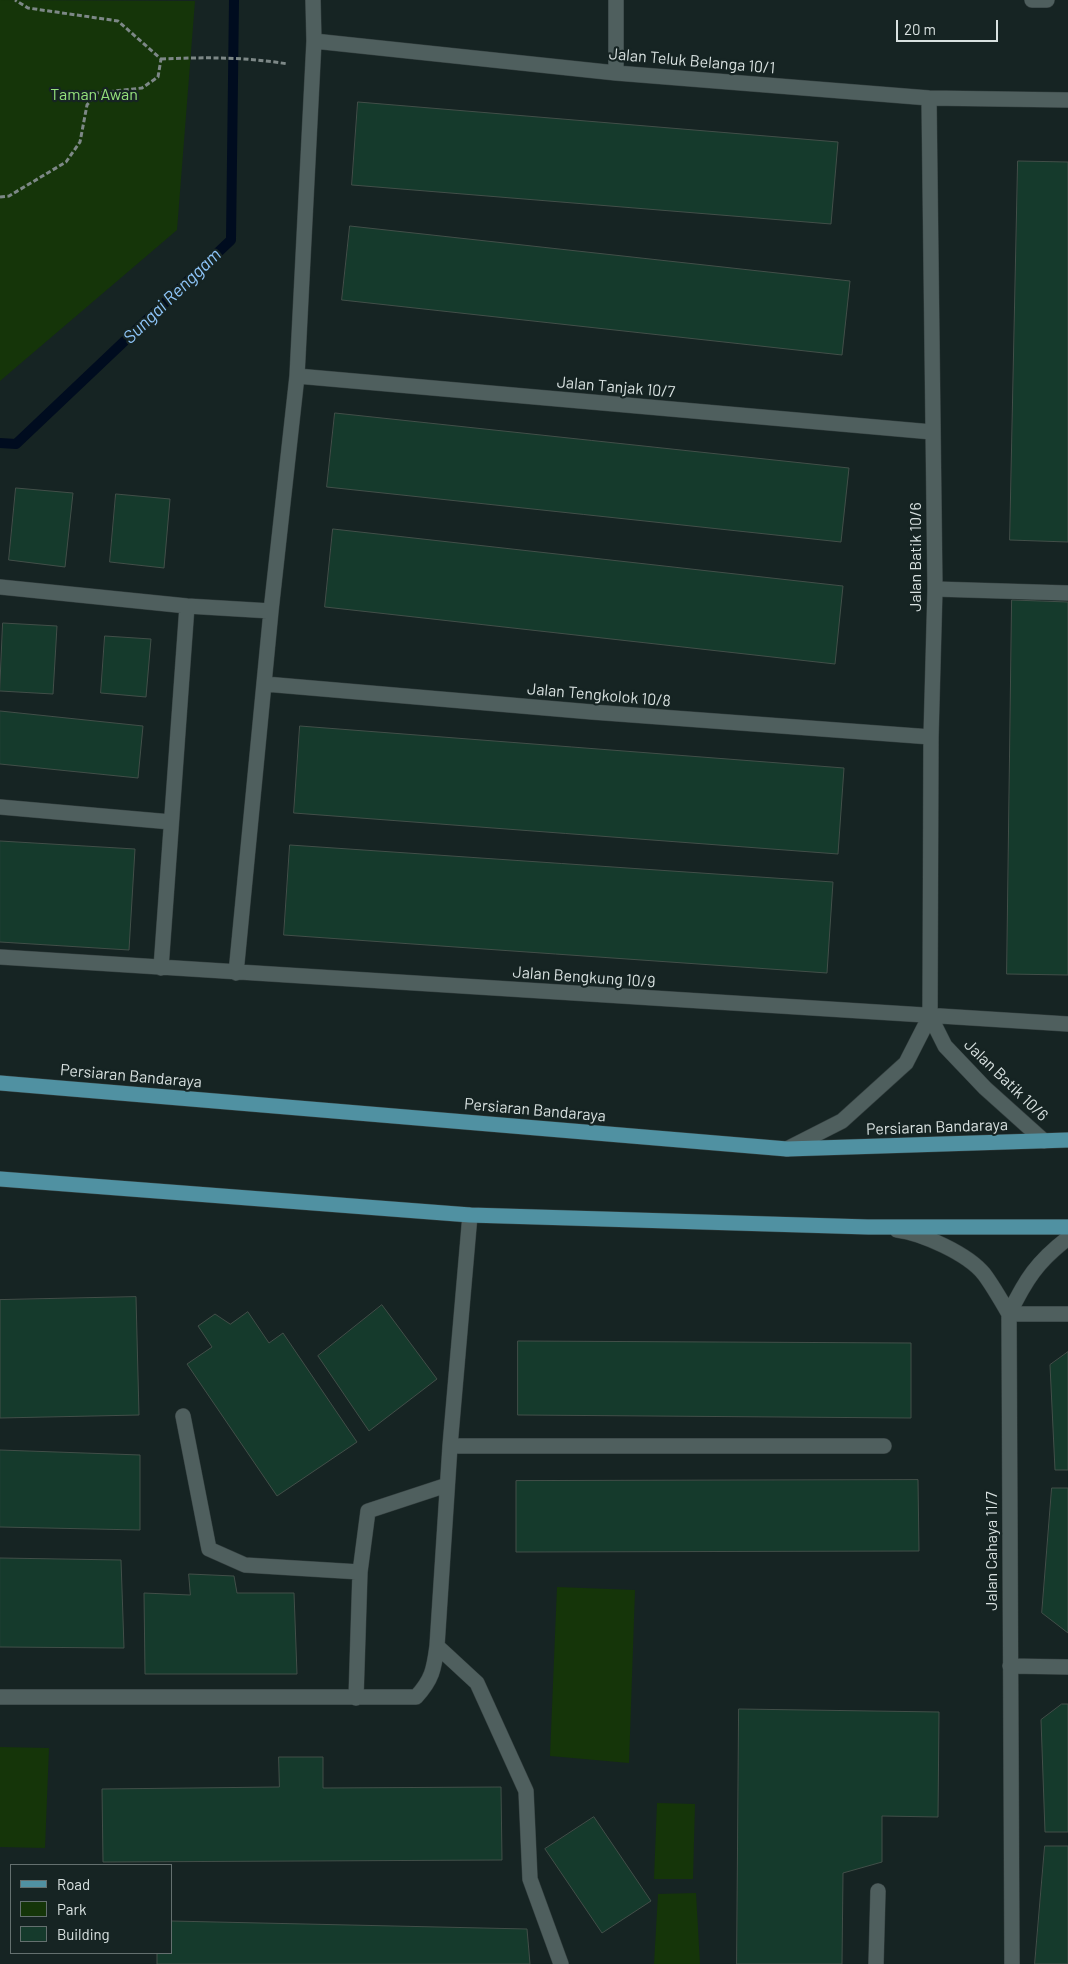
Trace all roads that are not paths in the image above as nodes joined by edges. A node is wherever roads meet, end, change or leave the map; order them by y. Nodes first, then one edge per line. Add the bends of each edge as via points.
1 (313, 0) edge
2 (616, 0) edge
3 (1032, 0) edge
4 (1047, 0) edge
5 (314, 41) junction
6 (616, 73) junction
7 (928, 98) junction
8 (1068, 100) edge
9 (297, 376) junction
10 (932, 432) junction
11 (0, 587) edge
12 (936, 589) junction
13 (1068, 593) edge
14 (187, 606) junction
15 (271, 611) junction
16 (265, 684) junction
17 (931, 737) junction
18 (0, 807) edge
19 (171, 822) junction
20 (0, 957) edge
21 (161, 968) junction
22 (236, 973) junction
23 (930, 1016) junction
24 (1068, 1024) edge
25 (0, 1083) edge
26 (1068, 1140) edge
27 (1044, 1141) junction
28 (787, 1149) junction
29 (0, 1179) edge
30 (470, 1215) junction
31 (868, 1227) junction
32 (1068, 1227) edge
33 (1068, 1238) edge
34 (1009, 1314) junction
35 (1068, 1314) edge
36 (182, 1416) dead end
37 (450, 1446) junction
38 (884, 1446) dead end
39 (447, 1485) junction
40 (360, 1572) junction
41 (437, 1646) junction
42 (1010, 1666) junction
43 (1068, 1667) edge
44 (0, 1697) edge
45 (356, 1698) junction
46 (878, 1891) dead end
47 (561, 1964) edge
48 (876, 1964) edge
49 (1012, 1964) edge

1 - 5 street
2 - 6 street
3 - 4 street
5 - 6 street, Jalan Teluk Belanga 10/1
5 - 9 street
6 - 7 street, Jalan Teluk Belanga 10/1
7 - 8 street, Jalan Teluk Belanga 10/1
7 - 10 street, Jalan Batik 10/6
9 - 10 street, Jalan Tanjak 10/7
9 - 15 street
10 - 12 street, Jalan Batik 10/6
11 - 14 street
12 - 13 street
12 - 17 street, Jalan Batik 10/6
14 - 15 street
14 - 19 street
15 - 16 street
16 - 17 street, Jalan Tengkolok 10/8
16 - 22 street
17 - 23 street, Jalan Batik 10/6
18 - 19 street
19 - 21 street
20 - 21 street, Jalan Bengkung 10/9
21 - 22 street, Jalan Bengkung 10/9
22 - 23 street, Jalan Bengkung 10/9
23 - 24 street, Jalan Bengkung 10/9
23 - 27 street, Jalan Batik 10/6 via 945,1046 985,1088
23 - 28 street, Jalan Batik 10/6 via 906,1063 842,1121
25 - 28 main road, Persiaran Bandaraya
26 - 27 main road, Persiaran Bandaraya
27 - 28 main road, Persiaran Bandaraya
29 - 30 main road
30 - 31 main road
30 - 37 street
31 - 32 main road
31 - 34 street via 909,1232 954,1250 983,1272
33 - 34 street via 1048,1254 1025,1281
34 - 35 street
34 - 42 street, Jalan Cahaya 11/7
36 - 40 street via 209,1549 245,1566
37 - 38 street
37 - 39 street
39 - 40 street via 368,1511
39 - 41 street
40 - 45 street
41 - 45 street via 435,1665 427,1686 416,1697
41 - 47 street via 477,1683 526,1791 530,1879
42 - 43 street
42 - 49 street, Jalan Cahaya 11/7
44 - 45 street
46 - 48 street

